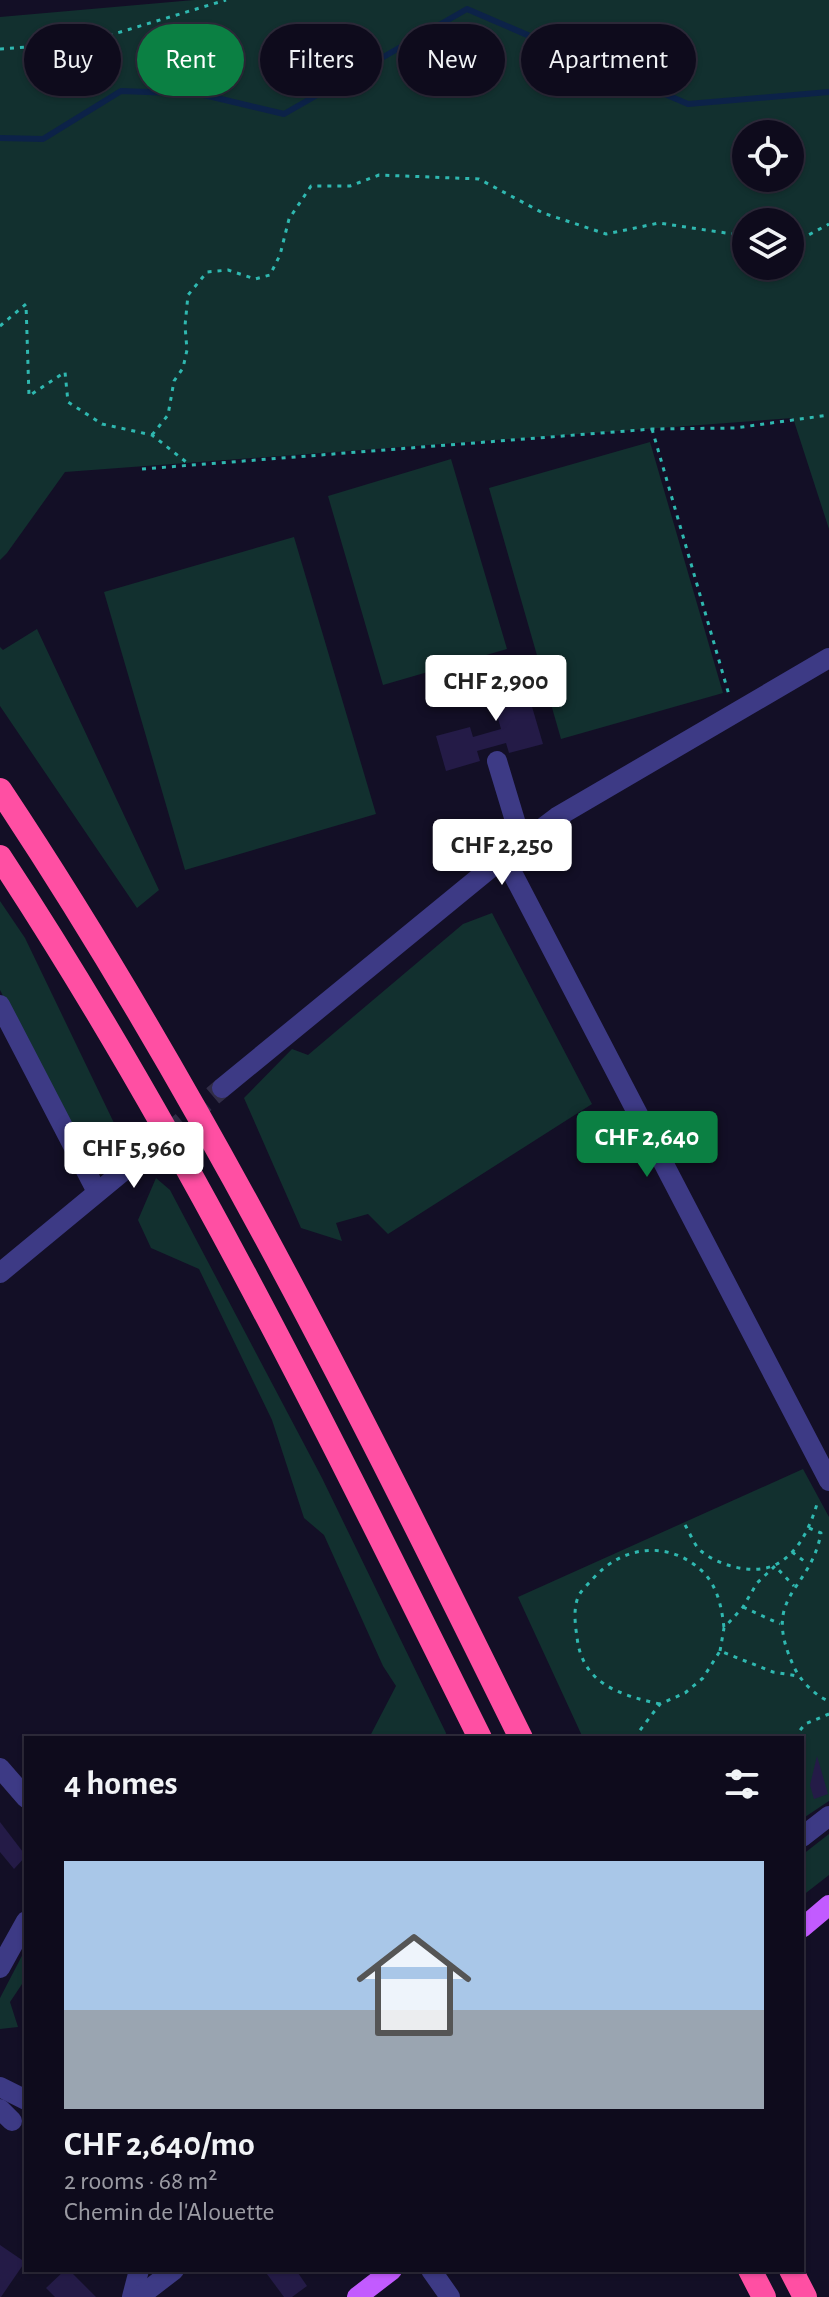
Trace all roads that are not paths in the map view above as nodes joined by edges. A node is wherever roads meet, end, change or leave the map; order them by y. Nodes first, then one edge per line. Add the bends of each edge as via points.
1 (829, 658) edge
2 (497, 761) dead end
3 (0, 790) edge
4 (522, 844) junction
5 (0, 857) edge
6 (504, 857) junction
7 (0, 1005) edge
8 (222, 1088) tunnel mouth
9 (144, 1154) tunnel mouth
10 (97, 1192) junction
11 (0, 1273) edge
12 (829, 1481) edge
13 (476, 1736) edge
14 (520, 1736) edge
15 (0, 1768) edge
16 (24, 1796) edge
17 (829, 1816) edge
18 (804, 1835) edge
19 (829, 1905) edge
20 (24, 1923) edge
21 (804, 1926) edge
22 (6, 1942) edge
23 (0, 1968) edge
24 (0, 2087) edge
25 (24, 2099) edge
26 (138, 2272) edge
27 (171, 2272) edge
28 (389, 2272) edge
29 (432, 2272) edge
30 (751, 2272) edge
31 (792, 2272) edge
32 (132, 2297) edge
33 (139, 2297) edge
34 (357, 2297) edge
35 (450, 2297) edge
36 (764, 2297) edge
37 (805, 2297) edge

1 - 4 street via 557,817
2 - 4 street
3 - 14 highway via 211,1136 357,1409
4 - 6 street
5 - 13 highway via 128,1065 232,1250
6 - 8 street
6 - 12 street
7 - 10 street
9 - 10 street
10 - 11 street
15 - 16 street
17 - 18 street
19 - 21 main road
20 - 22 street
22 - 23 street
24 - 25 street
26 - 32 street
27 - 33 street
28 - 34 main road
29 - 35 street
30 - 36 highway
31 - 37 highway

